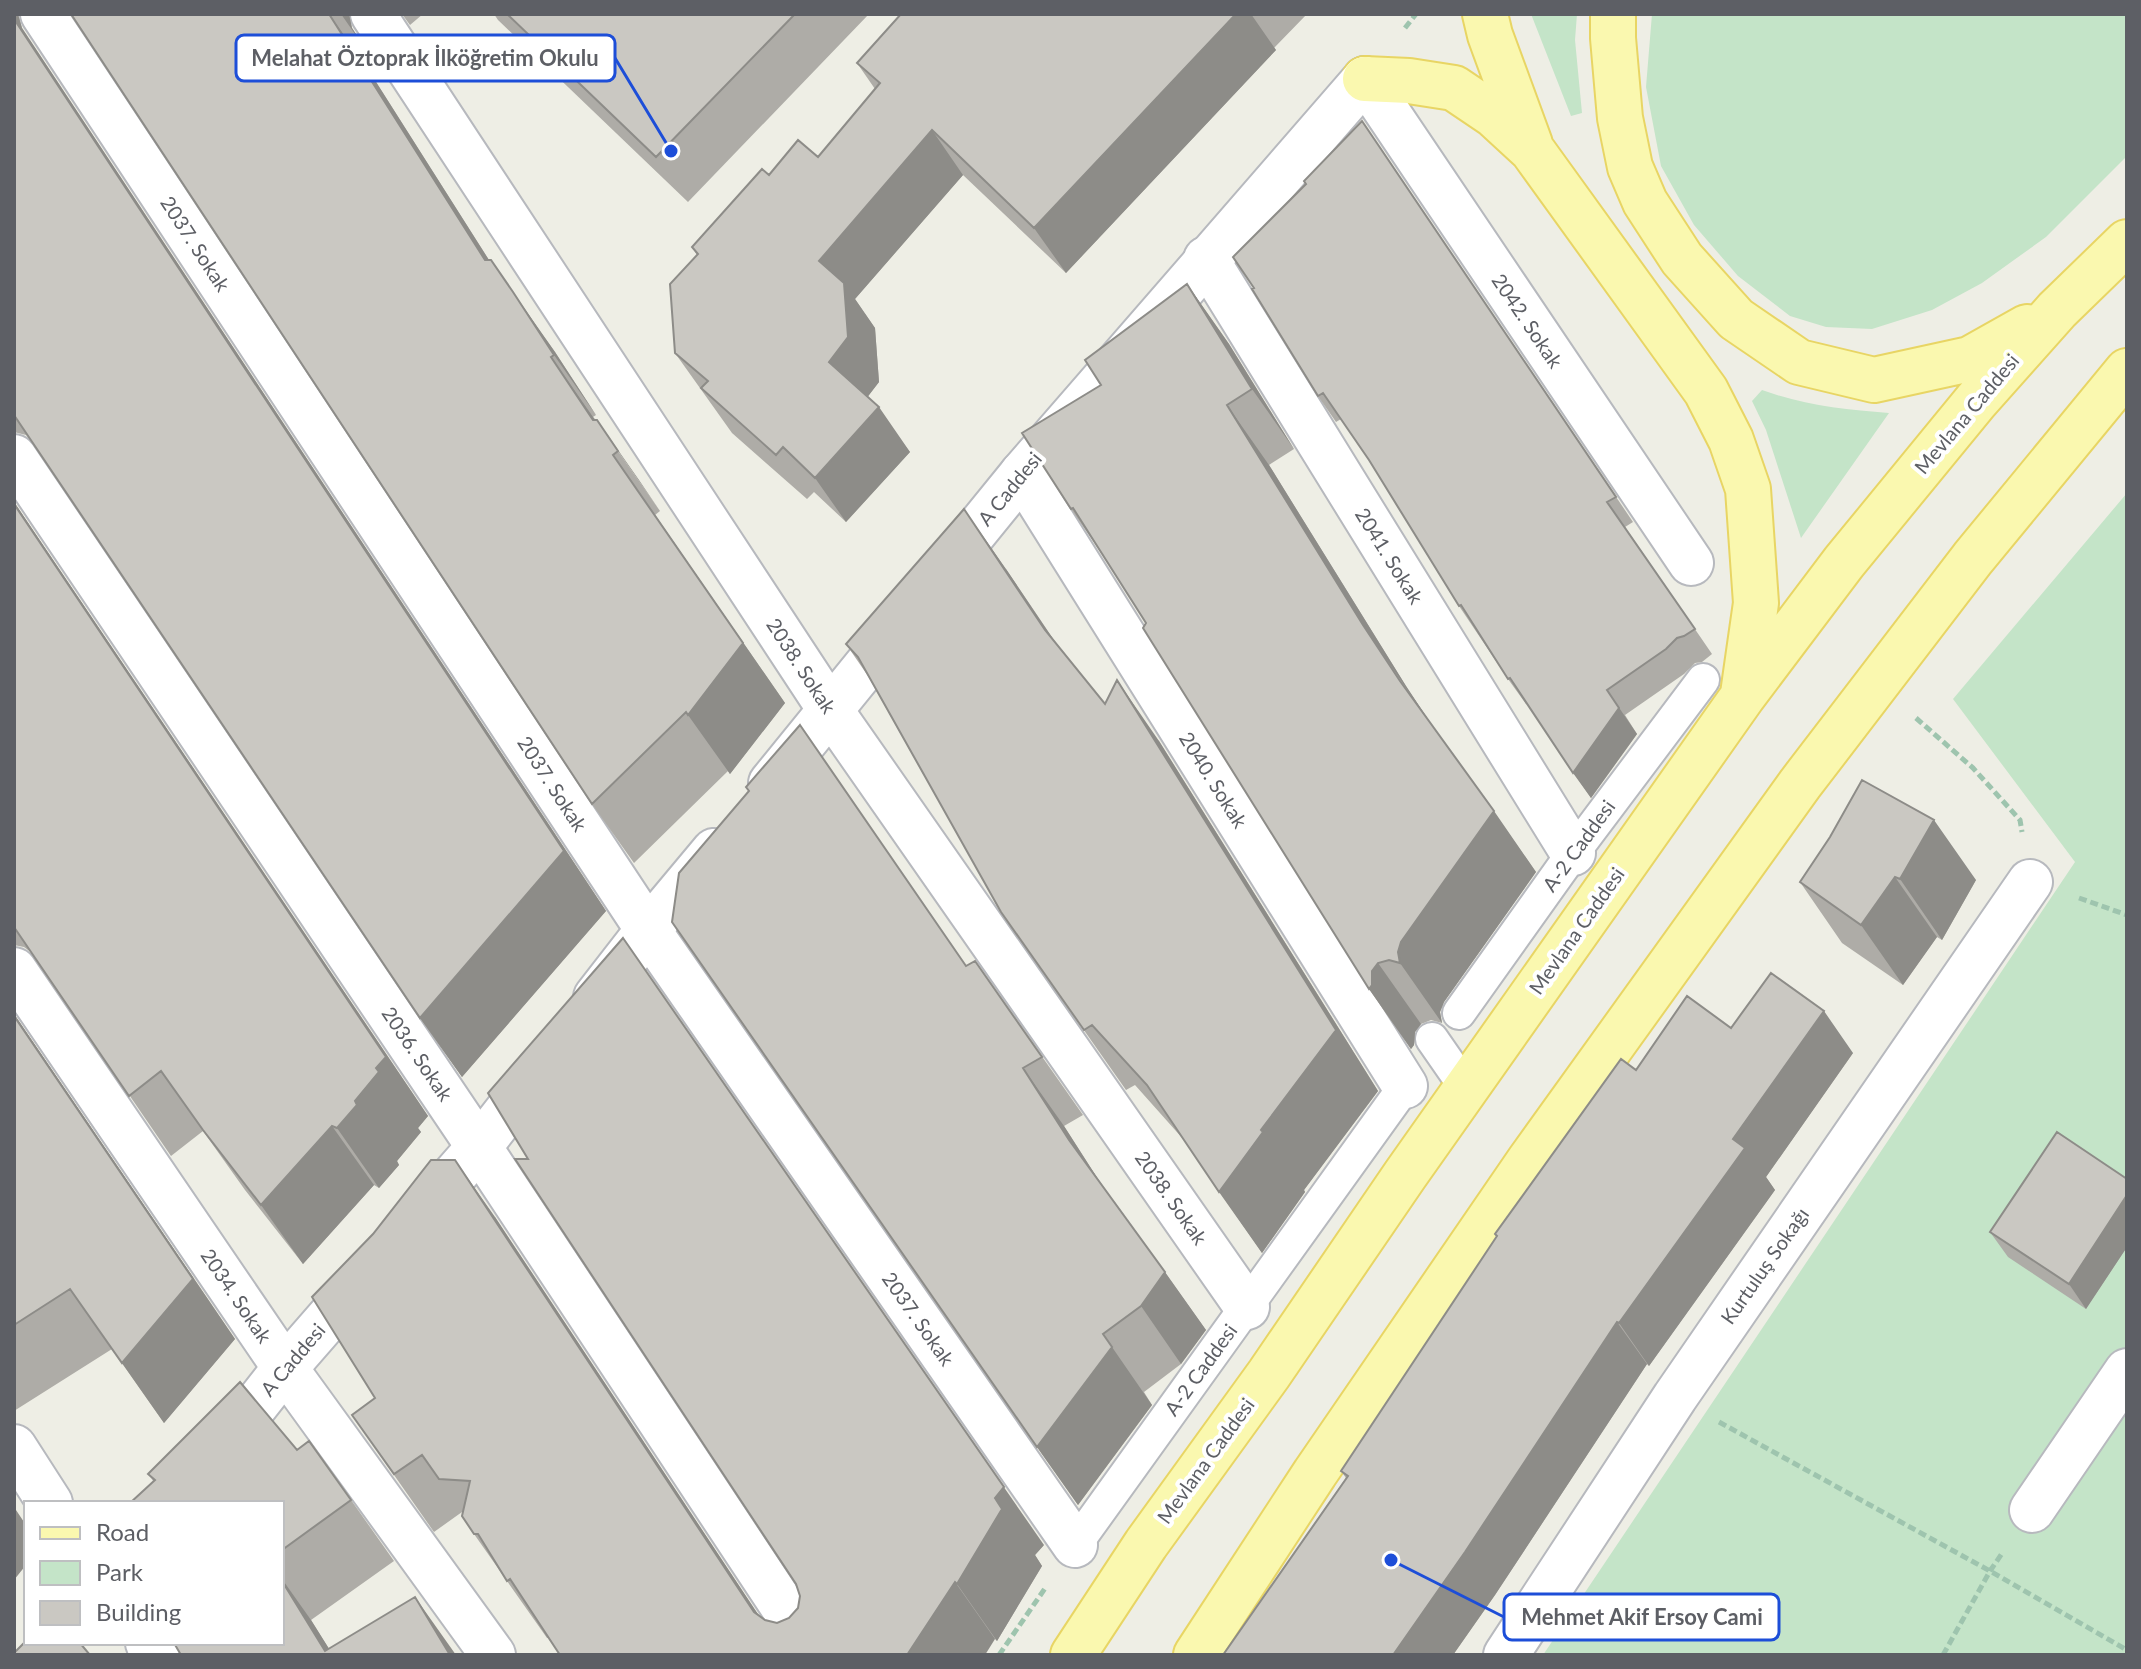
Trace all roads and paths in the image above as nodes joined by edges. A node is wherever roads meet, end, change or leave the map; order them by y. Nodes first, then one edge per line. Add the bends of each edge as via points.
1 (43, 14) edge
2 (373, 14) edge
3 (1485, 14) edge
4 (1613, 14) edge
5 (1365, 79) junction
6 (1532, 150) junction
7 (2127, 242) edge
8 (1206, 259) junction
9 (2057, 310) junction
10 (2127, 371) edge
11 (14, 457) edge
12 (1022, 474) junction
13 (1691, 563) dead end
14 (1703, 680) dead end
15 (1876, 684) junction
16 (1743, 696) junction
17 (831, 711) junction
18 (1573, 853) junction
19 (2030, 882) junction
20 (2127, 915) edge
21 (648, 930) junction
22 (14, 970) edge
23 (1459, 1013) dead end
24 (1432, 1039) dead end
25 (1405, 1086) joint
26 (1466, 1088) junction
27 (479, 1147) junction
28 (1247, 1307) junction
29 (285, 1368) junction
30 (2127, 1371) edge
31 (1675, 1397) junction
32 (14, 1447) edge
33 (49, 1501) edge
34 (181, 1501) edge
35 (2032, 1510) joint
36 (1075, 1545) junction
37 (1990, 1571) junction
38 (458, 1605) junction
39 (419, 1630) edge
40 (2127, 1650) edge
41 (493, 1655) edge
42 (815, 1655) edge
43 (999, 1655) edge
44 (1073, 1655) edge
45 (1196, 1655) edge
46 (1506, 1655) edge
47 (1943, 1655) edge

1 - 21 street, 2037. Sokak
2 - 17 street, 2038. Sokak
3 - 6 main road
4 - 9 main road via 1620,118 1630,167 1645,202 1682,259 1736,319 1799,362 1874,380 1970,359
5 - 6 main road via 1454,88
5 - 8 street, A Caddesi
5 - 13 street, 2042. Sokak
6 - 16 main road via 1706,391 1731,440 1748,489 1753,533 1756,603
7 - 9 main road, Mevlana Caddesi
8 - 12 street, A Caddesi
8 - 18 street, 2041. Sokak
9 - 16 main road, Mevlana Caddesi via 1844,562
10 - 15 main road
11 - 27 street, 2036. Sokak
12 - 17 street, A Caddesi
12 - 25 street, 2040. Sokak
14 - 18 lane, A-2 Caddesi
15 - 19 path via 1973,768 2020,820
15 - 45 main road via 1529,1161
16 - 26 main road, Mevlana Caddesi
17 - 21 street, A Caddesi
17 - 28 street, 2038. Sokak
18 - 23 lane, A-2 Caddesi
19 - 20 path
19 - 31 street, Kurtuluş Sokağı
21 - 27 street, A Caddesi
21 - 36 street, 2037. Sokak
22 - 29 street, 2034. Sokak
24 - 26 lane
25 - 28 lane, A-2 Caddesi
26 - 44 main road, Mevlana Caddesi
27 - 29 street, A Caddesi
27 - 42 street, 2036. Sokak
28 - 36 lane, A-2 Caddesi
29 - 34 street, A Caddesi
29 - 38 street, 2034. Sokak
30 - 35 street
31 - 37 path
31 - 46 street, Kurtuluş Sokağı
32 - 33 street
35 - 37 path
36 - 43 path
37 - 40 path
37 - 47 path
38 - 39 street
38 - 41 street, 2034. Sokak

